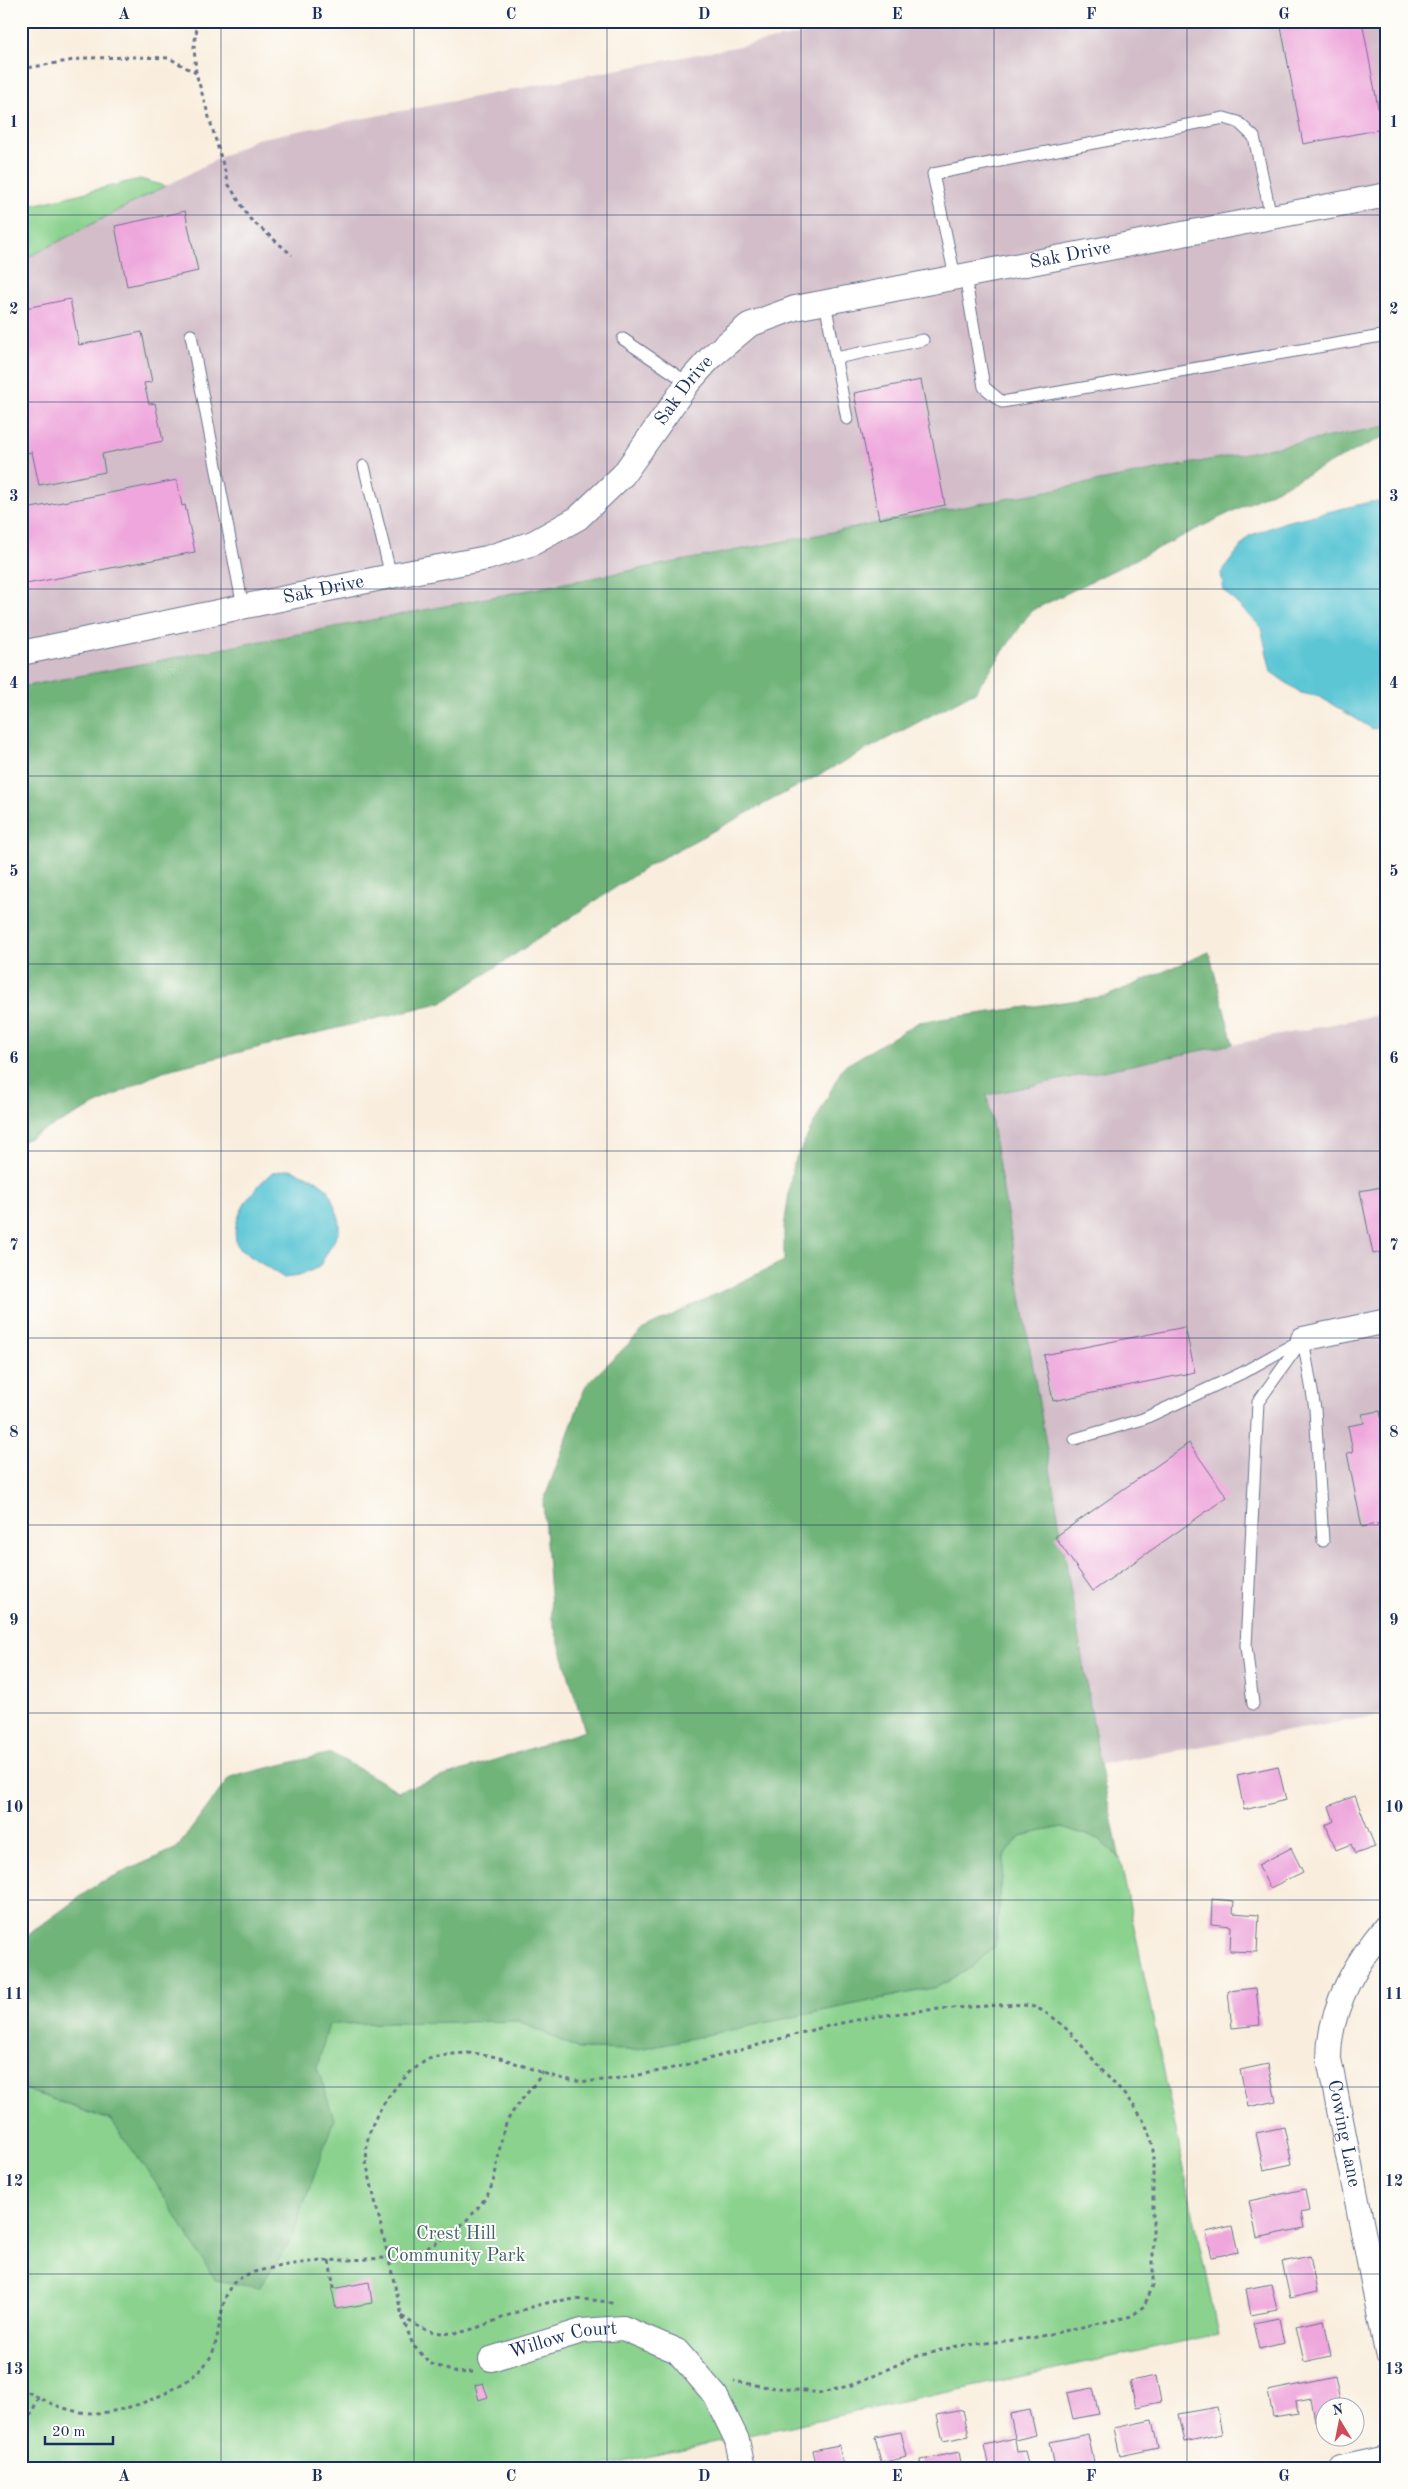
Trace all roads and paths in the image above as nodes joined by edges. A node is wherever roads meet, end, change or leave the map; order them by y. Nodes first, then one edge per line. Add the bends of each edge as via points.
1 (198, 21) edge
2 (21, 69) edge
3 (196, 73) junction
4 (1387, 196) edge
5 (1271, 217) junction
6 (292, 255) dead end
7 (960, 276) junction
8 (825, 302) junction
9 (190, 335) dead end
10 (1387, 335) edge
11 (623, 339) dead end
12 (923, 340) dead end
13 (836, 358) junction
14 (688, 383) junction
15 (847, 419) dead end
16 (364, 466) dead end
17 (391, 576) junction
18 (243, 607) junction
19 (21, 653) edge
20 (1387, 1321) edge
21 (1303, 1339) junction
22 (1075, 1439) dead end
23 (1324, 1541) dead end
24 (1253, 1704) dead end
25 (1387, 1925) edge
26 (543, 2072) junction
27 (389, 2258) junction
28 (329, 2260) junction
29 (334, 2288) dead end
30 (1387, 2353) edge
31 (490, 2359) joint
32 (760, 2386) dead end
33 (21, 2388) edge
34 (38, 2398) junction
35 (21, 2438) edge
36 (1387, 2458) edge
37 (743, 2468) edge
38 (1341, 2468) edge

1 - 3 path via 194,47
2 - 3 path via 86,58 135,57 169,58
3 - 6 path via 229,185 250,219
4 - 5 street, Sak Drive
5 - 7 street, Sak Drive
5 - 7 lane via 1254,137 1238,122 1224,118 933,174
7 - 8 street, Sak Drive
7 - 10 lane via 984,387 1002,402
8 - 13 lane
8 - 14 street, Sak Drive via 795,308 749,326 712,356
9 - 18 lane
11 - 14 lane
12 - 13 lane
13 - 15 lane
14 - 17 street, Sak Drive via 623,476 578,518 533,543 487,558
16 - 17 lane
17 - 18 street, Sak Drive
18 - 19 street, Sak Drive
20 - 21 street
21 - 22 lane via 1242,1373 1144,1419
21 - 23 lane via 1315,1409
21 - 24 lane via 1258,1402 1246,1646
25 - 30 street, Cowing Lane via 1341,1994 1330,2032 1329,2059
26 - 27 path via 507,2122 492,2187 486,2198 458,2228 426,2250
26 - 27 path via 492,2054 459,2053 430,2059 394,2088 368,2139 366,2162
26 - 32 path via 590,2081 628,2077 871,2017 942,2008 1006,2005 1033,2007 1060,2024 1138,2109 1149,2130 1153,2147 1154,2250 1153,2286 1139,2311 1120,2320 1032,2338 957,2346 914,2358 855,2384 822,2393
27 - 28 path
27 - 31 path via 402,2316 413,2345 429,2364 457,2374 482,2371
28 - 29 path
28 - 34 path via 268,2269 238,2280 223,2304 221,2325 210,2357 189,2380 166,2392 128,2408 95,2413
31 - 37 street, Willow Court via 582,2331 623,2328 677,2352 715,2395 737,2440
33 - 34 path
34 - 35 path
36 - 38 street

